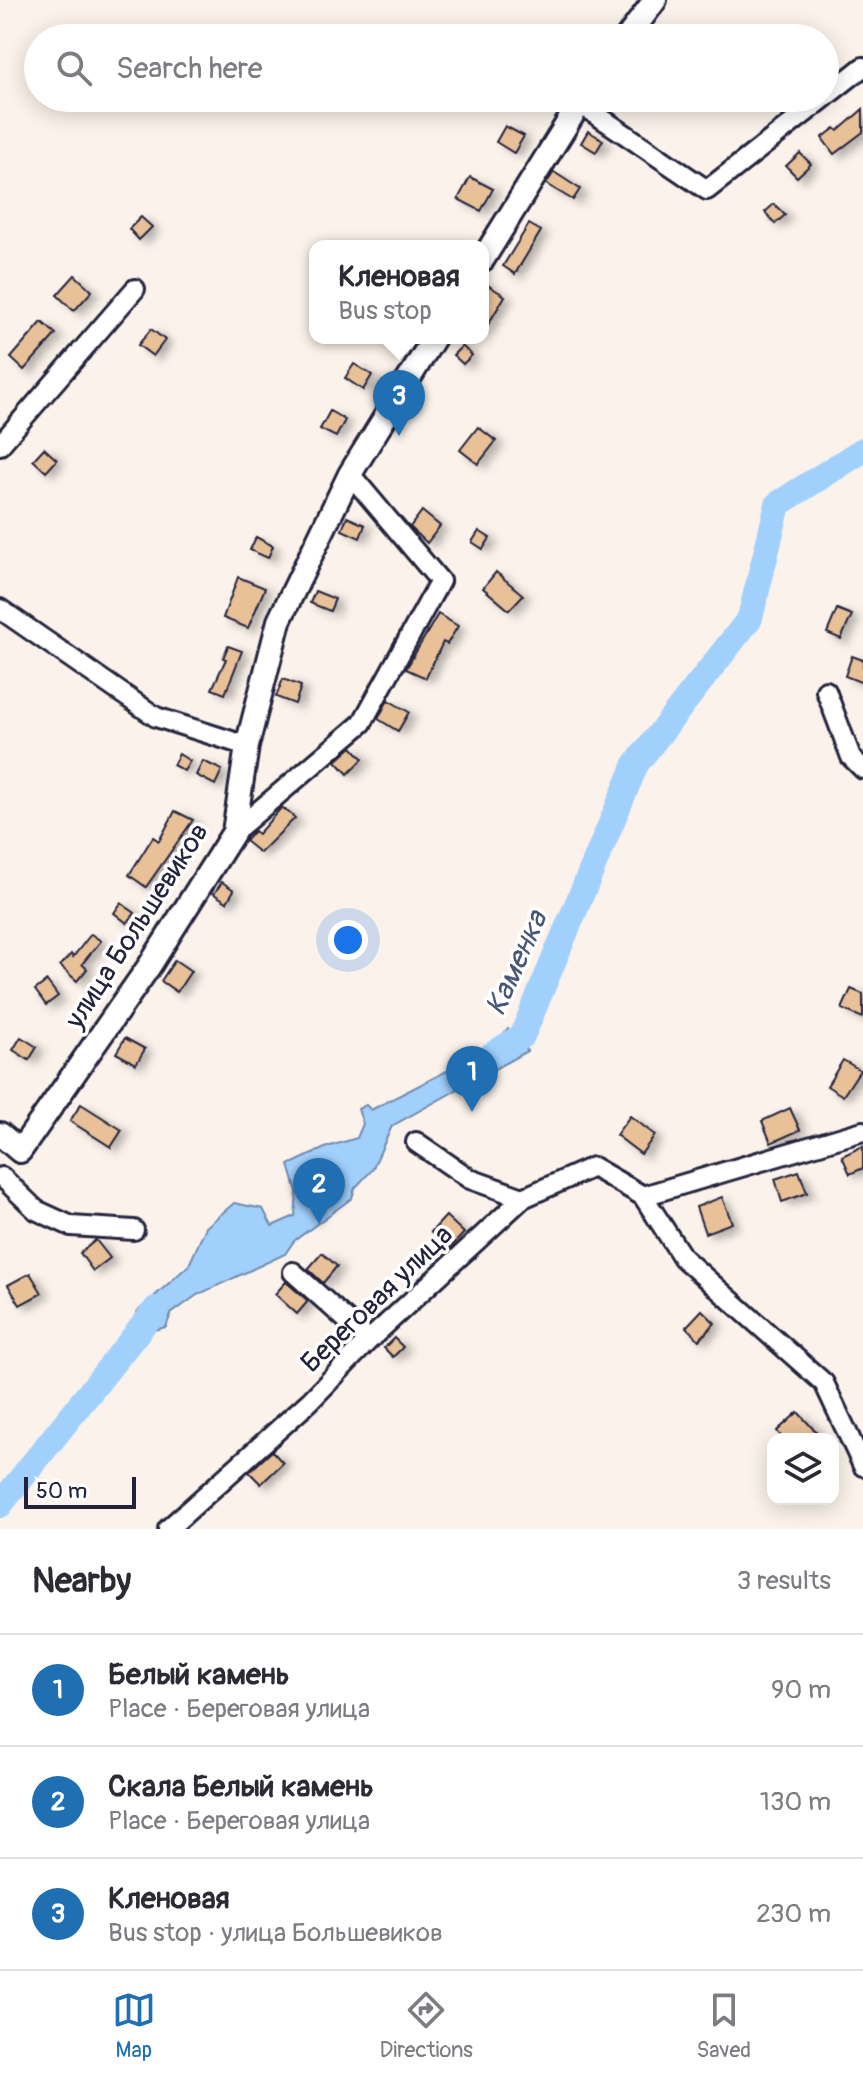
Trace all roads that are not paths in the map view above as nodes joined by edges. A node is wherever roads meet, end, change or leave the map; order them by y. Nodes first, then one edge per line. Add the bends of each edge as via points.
1 (655, 0) edge
2 (637, 24) edge
3 (863, 67) edge
4 (839, 86) edge
5 (574, 112) edge
6 (598, 112) edge
7 (806, 112) edge
8 (489, 249) edge
9 (135, 289) dead end
10 (430, 344) edge
11 (0, 445) edge
12 (350, 474) junction
13 (0, 609) edge
14 (826, 691) dead end
15 (247, 746) junction
16 (863, 769) edge
17 (234, 832) junction
18 (863, 1131) edge
19 (0, 1134) edge
20 (416, 1142) dead end
21 (20, 1151) junction
22 (1, 1178) edge
23 (643, 1196) junction
24 (523, 1198) junction
25 (134, 1230) dead end
26 (293, 1272) dead end
27 (369, 1340) junction
28 (863, 1466) edge
29 (168, 1529) edge

1 - 2 street
3 - 4 street
5 - 8 street
6 - 7 street via 707,190
9 - 11 street
10 - 12 street, улица Большевиков
12 - 15 street, улица Большевиков via 279,621
12 - 17 street via 440,581 362,723
13 - 15 street via 156,717
14 - 16 street via 851,757
15 - 17 street, улица Большевиков
17 - 21 street, улица Большевиков via 150,965
18 - 23 street
19 - 21 street
20 - 24 street via 470,1179
21 - 22 street, улица Большевиков
22 - 25 street via 36,1210 71,1226
23 - 24 street, Береговая улица via 593,1167
23 - 28 street via 683,1258 824,1383
24 - 27 street, Береговая улица
26 - 27 street
27 - 29 street, Береговая улица via 310,1401

